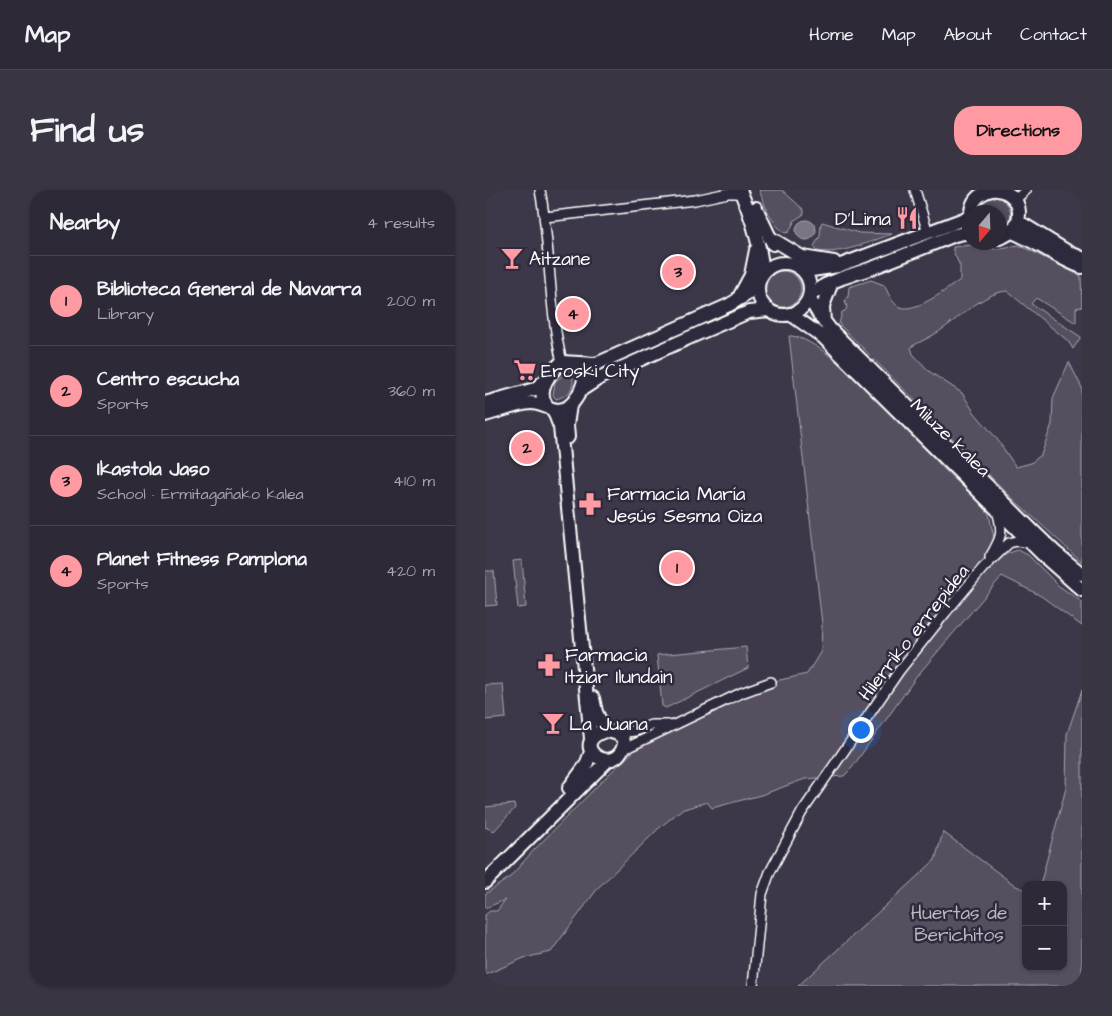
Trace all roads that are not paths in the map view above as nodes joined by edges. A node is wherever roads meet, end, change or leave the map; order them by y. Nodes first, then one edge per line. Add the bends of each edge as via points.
1 (540, 190) edge
2 (915, 190) edge
3 (992, 190) edge
4 (997, 190) edge
5 (1026, 190) edge
6 (743, 191) edge
7 (1015, 200) junction
8 (973, 205) edge
9 (545, 217) junction
10 (962, 220) edge
11 (1015, 226) junction
12 (1007, 232) edge
13 (928, 234) junction
14 (962, 234) edge
15 (763, 239) junction
16 (1082, 258) edge
17 (787, 262) junction
18 (849, 262) junction
19 (1082, 267) edge
20 (802, 269) junction
21 (761, 278) junction
22 (831, 282) junction
23 (810, 297) junction
24 (737, 300) junction
25 (769, 310) junction
26 (790, 314) junction
27 (824, 322) junction
28 (562, 362) junction
29 (578, 362) junction
30 (548, 378) junction
31 (581, 390) junction
32 (485, 403) edge
33 (570, 405) junction
34 (550, 408) junction
35 (485, 415) edge
36 (996, 507) junction
37 (1031, 543) junction
38 (983, 568) junction
39 (1082, 574) edge
40 (1082, 590) edge
41 (771, 682) dead end
42 (671, 725) junction
43 (605, 731) junction
44 (619, 733) junction
45 (591, 739) junction
46 (622, 750) junction
47 (591, 752) junction
48 (608, 760) junction
49 (485, 872) edge
50 (485, 882) edge
51 (753, 986) edge

1 - 9 street
2 - 13 street
3 - 8 street via 979,195
4 - 7 street
5 - 7 street
6 - 9 street via 695,200
6 - 15 street via 755,227
7 - 11 street via 1019,214
9 - 28 street
10 - 13 street
11 - 12 street
11 - 16 street
11 - 19 street via 1023,236
13 - 18 street
14 - 22 street
15 - 17 street
15 - 18 street via 802,257
15 - 21 street
15 - 24 street
17 - 20 street
17 - 21 street via 773,265
18 - 20 street
20 - 23 street via 810,281
21 - 24 street via 749,293
21 - 25 street via 758,292
22 - 23 street
22 - 27 street via 823,306
23 - 26 street via 803,308
23 - 27 street, Miluze kalea
24 - 29 street via 595,364
25 - 26 street
25 - 31 street via 749,312 702,332 601,376
26 - 36 street, Miluze kalea via 823,337
27 - 39 street, Miluze kalea via 1033,531
28 - 29 street
28 - 30 street
29 - 31 street via 585,373
30 - 32 street via 535,389
30 - 34 street via 542,395 543,402
31 - 33 street
33 - 34 street via 563,409
33 - 43 street via 567,425 593,692 596,712
34 - 35 street via 531,403
34 - 45 street via 560,426
36 - 37 street, Miluze kalea
36 - 38 street, Hilerriko errepidea via 1001,537
37 - 38 street, Hilerriko errepidea via 1009,543
37 - 40 street, Miluze kalea
38 - 51 street, Hilerriko errepidea via 899,672 802,812 762,894
41 - 42 street
42 - 44 street
42 - 46 street
43 - 44 street
43 - 45 street
44 - 46 street via 624,743
45 - 47 street
46 - 48 street
47 - 48 street
47 - 49 street via 577,779 505,857
48 - 50 street

